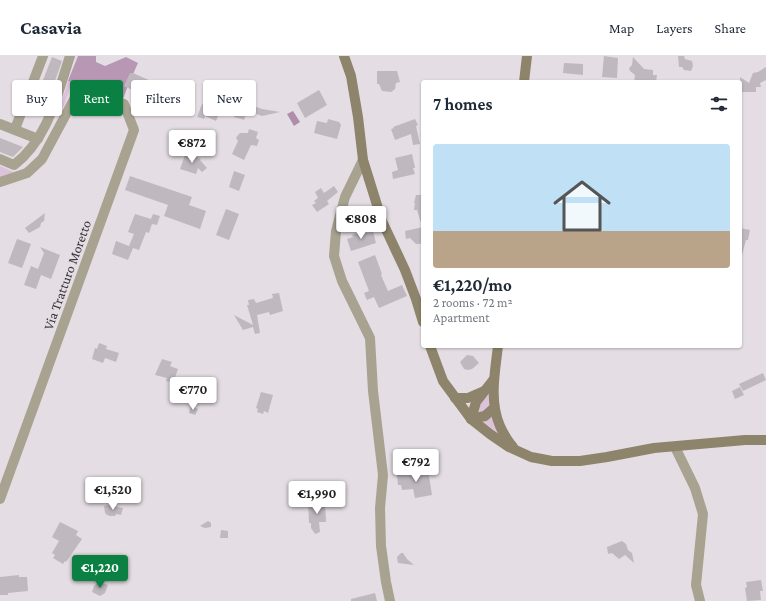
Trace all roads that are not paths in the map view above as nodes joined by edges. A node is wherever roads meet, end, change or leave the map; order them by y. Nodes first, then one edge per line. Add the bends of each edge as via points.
1 (43, 56) edge
2 (70, 56) edge
3 (344, 56) edge
4 (527, 56) edge
5 (524, 80) edge
6 (62, 81) edge
7 (50, 116) edge
8 (53, 116) edge
9 (63, 120) junction
10 (0, 124) edge
11 (15, 129) junction
12 (38, 139) junction
13 (0, 159) edge
14 (363, 160) junction
15 (0, 182) edge
16 (421, 315) edge
17 (431, 348) edge
18 (498, 348) edge
19 (494, 379) junction
20 (486, 391) junction
21 (455, 398) junction
22 (494, 408) junction
23 (471, 419) junction
24 (766, 440) edge
25 (675, 446) junction
26 (513, 448) junction
27 (0, 499) edge
28 (390, 601) edge
29 (700, 601) edge

1 - 11 street
2 - 6 street
3 - 14 street via 351,76
4 - 5 street
7 - 12 street
8 - 9 street
9 - 15 street via 42,159 27,173
9 - 27 street, Via Tratturo Moretto via 79,90 124,104 134,130
10 - 11 street
11 - 12 street
12 - 13 street via 14,165
14 - 16 street via 382,221 405,270
14 - 28 street via 345,197 336,230 334,256 342,281 370,338 373,391 383,475 380,508 381,546
17 - 21 street via 443,381
18 - 19 street
19 - 20 street
19 - 22 street
20 - 21 street via 468,398
20 - 23 street via 476,402
21 - 23 street
22 - 23 street via 486,416
22 - 26 street via 500,427
23 - 26 street
24 - 25 street
25 - 26 street via 573,461 531,457
25 - 29 street via 695,488 703,514 696,585

